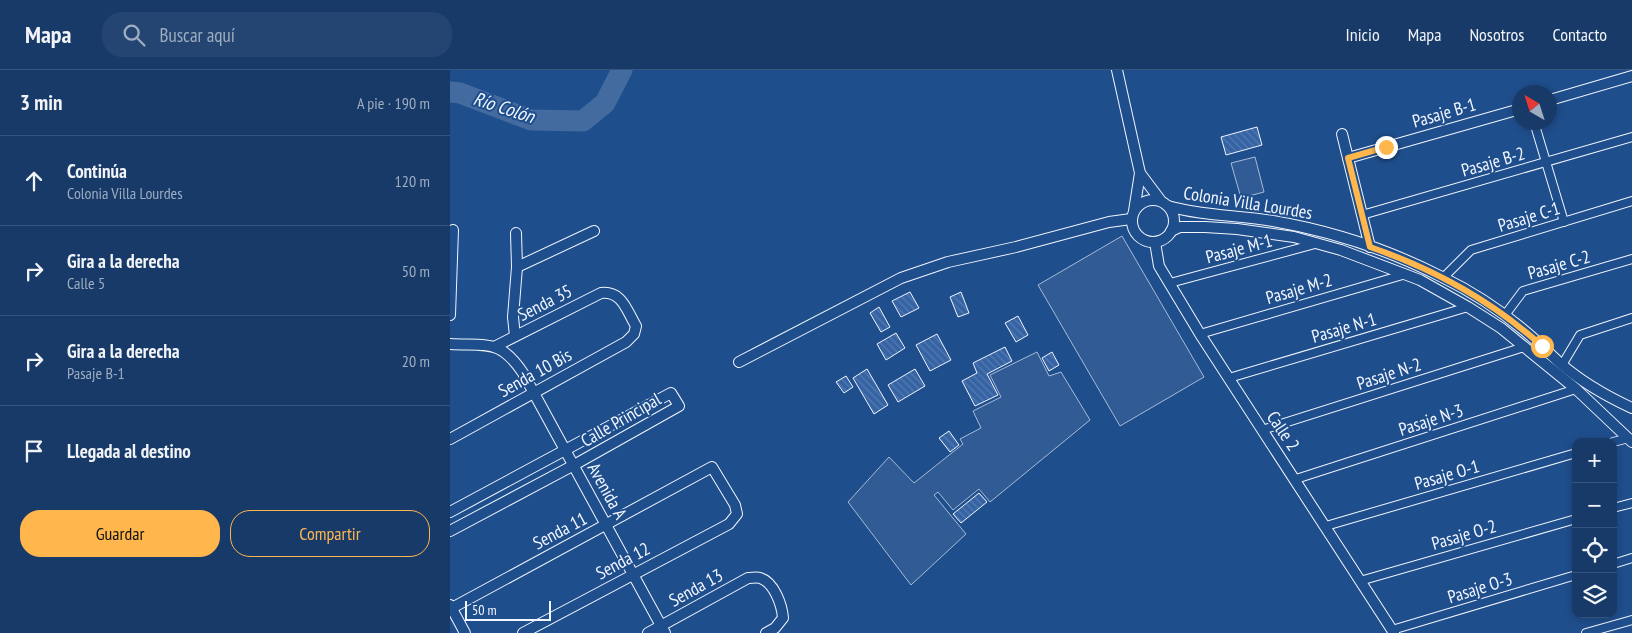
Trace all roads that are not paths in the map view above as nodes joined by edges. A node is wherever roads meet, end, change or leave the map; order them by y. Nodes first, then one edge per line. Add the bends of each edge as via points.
1 (1117, 70) edge
2 (1632, 76) edge
3 (1557, 98) edge
4 (1512, 111) edge
5 (1536, 130) edge
6 (1342, 134) dead end
7 (1632, 137) edge
8 (1348, 158) junction
9 (1546, 163) junction
10 (1140, 173) junction
11 (1632, 201) edge
12 (1165, 204) junction
13 (1133, 215) junction
14 (1362, 215) junction
15 (1564, 222) junction
16 (453, 230) dead end
17 (594, 231) dead end
18 (1171, 231) junction
19 (516, 233) dead end
20 (1155, 242) junction
21 (1317, 243) junction
22 (1370, 247) junction
23 (1632, 259) edge
24 (517, 267) junction
25 (1406, 274) junction
26 (1444, 277) junction
27 (1170, 283) junction
28 (1468, 307) junction
29 (450, 315) edge
30 (1505, 315) junction
31 (1632, 318) edge
32 (634, 334) joint
33 (1200, 334) junction
34 (515, 336) junction
35 (450, 344) edge
36 (496, 346) junction
37 (1524, 348) junction
38 (739, 362) dead end
39 (1562, 365) junction
40 (1229, 378) junction
41 (1576, 389) junction
42 (533, 392) junction
43 (1632, 408) edge
44 (1262, 430) junction
45 (450, 439) edge
46 (1630, 440) edge
47 (1617, 442) edge
48 (565, 451) junction
49 (1572, 454) edge
50 (574, 465) junction
51 (1296, 479) junction
52 (1632, 503) edge
53 (1617, 507) edge
54 (450, 512) edge
55 (737, 514) joint
56 (1572, 520) edge
57 (607, 524) junction
58 (1326, 526) junction
59 (450, 531) edge
60 (1632, 558) edge
61 (1617, 563) edge
62 (633, 574) junction
63 (1572, 576) edge
64 (1360, 580) junction
65 (450, 607) edge
66 (1632, 620) edge
67 (663, 629) edge
68 (1393, 632) edge
69 (465, 633) edge
70 (523, 633) edge
71 (648, 633) edge
72 (766, 633) edge
73 (1586, 633) edge

1 - 10 street
2 - 3 street
4 - 8 street, Pasaje B-1
5 - 9 street
6 - 8 street
7 - 9 street, Pasaje B-2
8 - 14 street
9 - 14 street, Pasaje B-2
9 - 15 street
10 - 12 street
10 - 13 street
11 - 15 street, Pasaje C-1
12 - 13 street via 1145,201
12 - 18 street via 1174,218
12 - 22 street, Colonia Villa Lourdes via 1186,211 1274,221 1344,237
13 - 20 street via 1135,233
13 - 38 street via 948,262 900,278
14 - 22 street
15 - 26 street, Pasaje C-1 via 1471,250
16 - 29 street
17 - 24 street
18 - 20 street
18 - 21 street, Colonia Villa Lourdes via 1180,227 1237,229
19 - 24 street
20 - 27 street, Calle 2 via 1159,266
21 - 25 street, Colonia Villa Lourdes
21 - 27 street, Pasaje M-1
22 - 26 street, Colonia Villa Lourdes
23 - 30 street, Pasaje C-2 via 1522,291
24 - 34 street via 513,317
25 - 28 street, Colonia Villa Lourdes
25 - 33 street, Pasaje M-2
26 - 30 street, Colonia Villa Lourdes
27 - 33 street, Calle 2
28 - 37 street, Colonia Villa Lourdes via 1501,328
28 - 40 street, Pasaje N-1
30 - 39 street, Colonia Villa Lourdes
31 - 39 street via 1580,335
32 - 34 street, Senda 35 via 636,326 618,296 610,292 601,293
32 - 42 street, Senda 10 Bis via 626,342
33 - 40 street, Calle 2
34 - 36 street, Senda 35
35 - 36 street
36 - 42 street, Avenida A via 514,359
37 - 41 street, Colonia Villa Lourdes
37 - 44 street, Pasaje N-2
39 - 43 street, Colonia Villa Lourdes via 1596,390
40 - 44 street, Calle 2
41 - 46 street, Colonia Villa Lourdes
41 - 51 street, Pasaje N-3
42 - 45 street, Senda 10 Bis
42 - 48 street, Avenida A
44 - 51 street, Calle 2
46 - 47 street
48 - 50 street, Avenida A
48 - 50 street, Calle Principal via 671,393 679,406
48 - 54 street, Calle Principal
49 - 58 street, Pasaje O-1
50 - 57 street, Avenida A
50 - 59 street, Calle Principal
51 - 58 street, Calle 2
52 - 53 street
55 - 57 street, Senda 11 via 712,467
55 - 62 street, Senda 12 via 729,524
56 - 64 street, Pasaje O-2
57 - 62 street, Avenida A
57 - 65 street, Senda 11
58 - 64 street, Calle 2
60 - 61 street
62 - 67 street, Avenida A
62 - 70 street, Senda 12
63 - 68 street, Pasaje O-3
64 - 68 street, Calle 2
65 - 69 street
66 - 73 street
67 - 71 street, Senda 13
67 - 72 street, Senda 13 via 748,578 760,578 769,584 782,608 783,618

